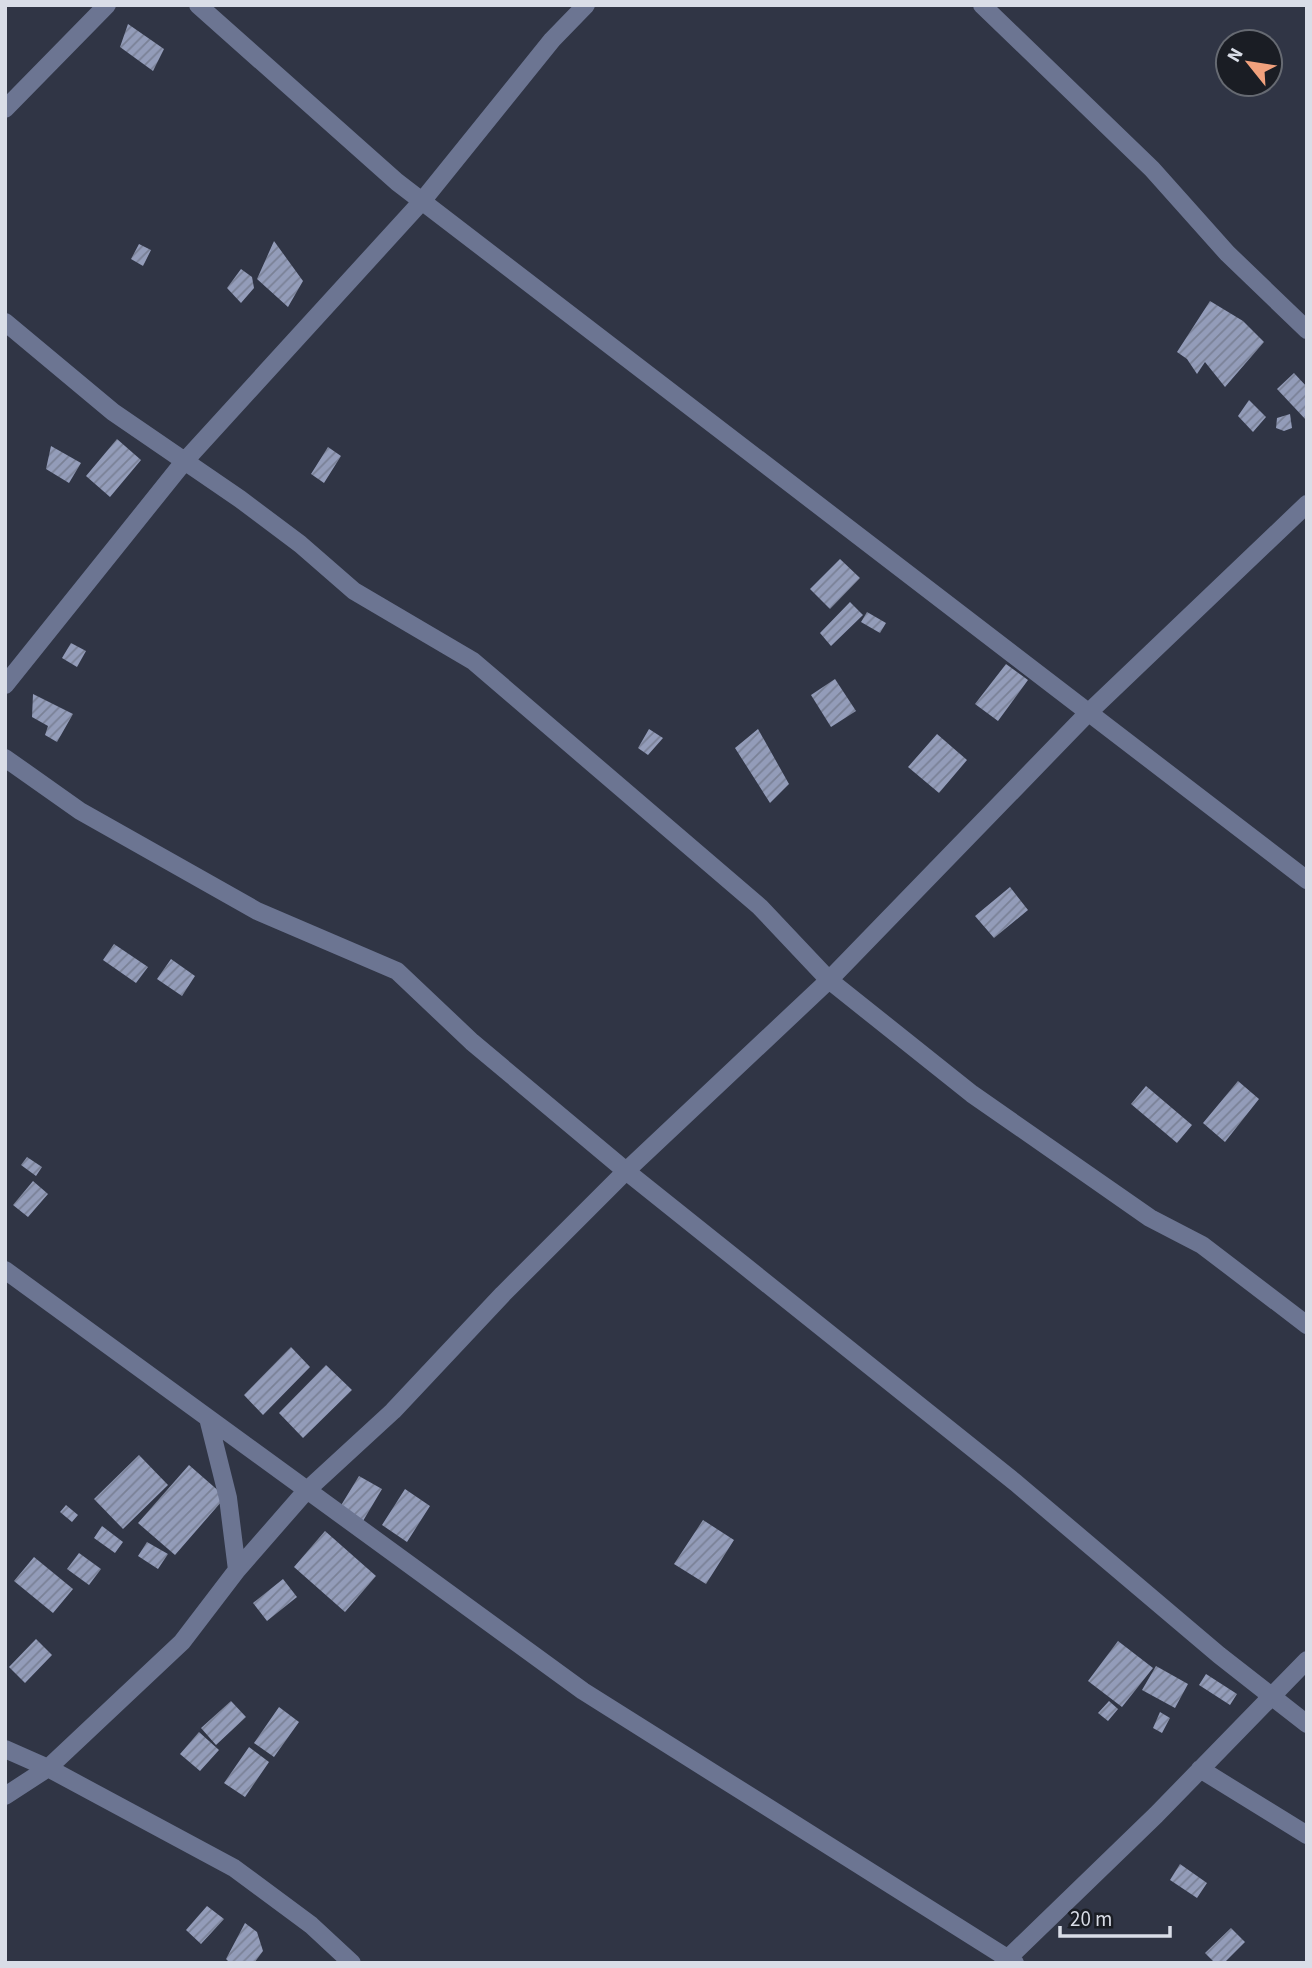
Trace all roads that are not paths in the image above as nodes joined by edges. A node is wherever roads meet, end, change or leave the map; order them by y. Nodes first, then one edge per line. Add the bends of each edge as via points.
1 (107, 5) edge
2 (198, 5) edge
3 (586, 5) edge
4 (982, 5) edge
5 (5, 108) edge
6 (423, 200) junction
7 (5, 322) edge
8 (1307, 330) edge
9 (183, 463) junction
10 (1307, 504) edge
11 (5, 685) edge
12 (1087, 714) junction
13 (5, 758) edge
14 (1307, 880) edge
15 (830, 980) junction
16 (626, 1171) junction
17 (5, 1270) edge
18 (1307, 1325) edge
19 (208, 1418) junction
20 (306, 1491) junction
21 (237, 1570) junction
22 (1307, 1660) edge
23 (1270, 1696) junction
24 (1307, 1724) edge
25 (5, 1749) edge
26 (48, 1768) junction
27 (1200, 1769) junction
28 (5, 1796) edge
29 (1307, 1835) edge
30 (1009, 1961) edge
31 (352, 1963) edge

1 - 5 street
2 - 6 street via 383,171
3 - 6 street via 552,40
4 - 8 street via 1143,159 1227,253
6 - 9 street
6 - 12 street
7 - 9 street
9 - 11 street
9 - 15 street via 300,544 354,592 473,661 760,907
10 - 12 street
12 - 14 street
12 - 15 street
13 - 16 street via 80,811 257,911 397,971 472,1042
15 - 16 street
15 - 18 street via 972,1094 1127,1202 1202,1245
16 - 20 street via 393,1411
16 - 23 street via 1016,1483
17 - 19 street
19 - 20 street
19 - 21 street via 228,1498
20 - 21 street
20 - 30 street via 583,1691
21 - 26 street via 182,1642
22 - 23 street
23 - 24 street
23 - 27 street
25 - 26 street
26 - 28 street
26 - 31 street via 234,1868
27 - 29 street
27 - 30 street

